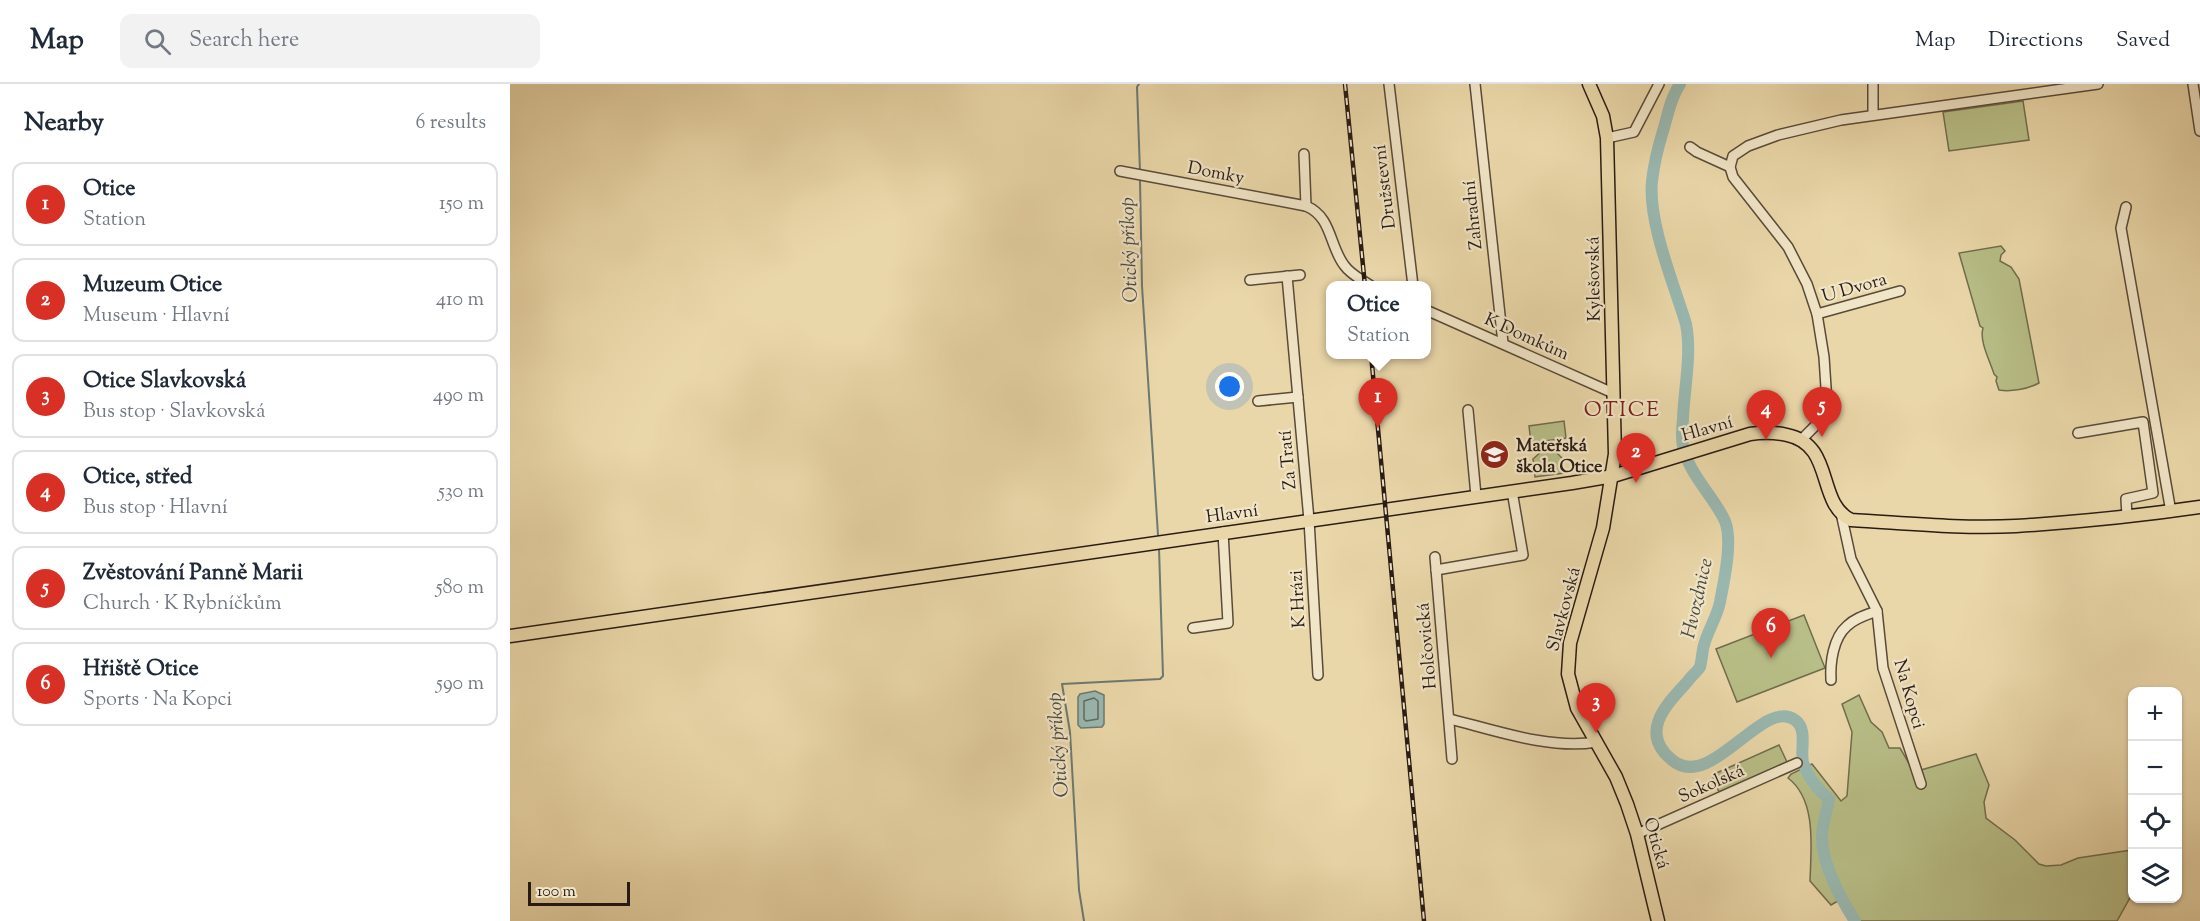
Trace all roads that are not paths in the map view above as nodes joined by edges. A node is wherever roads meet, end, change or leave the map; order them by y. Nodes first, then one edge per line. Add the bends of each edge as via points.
1 (1389, 84) edge
2 (1475, 84) edge
3 (1589, 84) edge
4 (1659, 84) edge
5 (1873, 84) edge
6 (2098, 84) edge
7 (2193, 84) edge
8 (1873, 114) junction
9 (2200, 131) edge
10 (1607, 138) junction
11 (1690, 147) dead end
12 (1304, 154) dead end
13 (1730, 167) junction
14 (1120, 171) dead end
15 (1306, 206) junction
16 (2126, 207) dead end
17 (1300, 275) dead end
18 (1287, 276) junction
19 (1250, 280) dead end
20 (1364, 281) edge
21 (1413, 281) edge
22 (1900, 291) dead end
23 (1431, 312) edge
24 (1817, 314) junction
25 (1503, 343) junction
26 (1614, 393) junction
27 (1298, 397) junction
28 (1258, 401) dead end
29 (1468, 410) dead end
30 (2078, 433) dead end
31 (1802, 439) junction
32 (1613, 476) junction
33 (1512, 491) junction
34 (1476, 496) junction
35 (2200, 507) edge
36 (2171, 512) junction
37 (1841, 513) junction
38 (2127, 516) junction
39 (1309, 520) junction
40 (1223, 532) junction
41 (1435, 557) dead end
42 (1436, 570) junction
43 (1877, 611) junction
44 (1193, 628) dead end
45 (510, 636) edge
46 (1318, 675) dead end
47 (1831, 680) dead end
48 (1450, 719) junction
49 (1596, 742) junction
50 (1452, 759) dead end
51 (1797, 763) dead end
52 (1616, 777) joint
53 (1921, 784) dead end
54 (1638, 834) junction
55 (1658, 921) edge

1 - 21 street, Družstevní
2 - 25 street, Zahradní
3 - 10 main road, Kylešovská via 1603,116
4 - 10 street via 1634,132
5 - 8 street
6 - 8 street
7 - 9 street
8 - 13 street via 1809,126 1763,141 1736,153
10 - 26 main road, Kylešovská
11 - 13 street
12 - 15 street
13 - 24 street via 1740,188 1788,247
14 - 15 street, Domky
15 - 20 street via 1317,210 1342,263
16 - 36 street via 2121,228
17 - 18 street
18 - 19 street
18 - 27 street, Za Tratí
22 - 24 street, U Dvora
23 - 25 street, K Domkům
24 - 31 street via 1827,403 1821,420
25 - 26 street, K Domkům
26 - 32 main road, Kylešovská
27 - 28 street
27 - 39 street, Za Tratí
29 - 34 street
30 - 38 street via 2143,422 2153,493 2126,499
31 - 32 main road, Hlavní via 1768,432 1750,434
31 - 37 main road via 1818,459
32 - 33 main road, Hlavní
32 - 49 main road, Slavkovská via 1568,658 1574,701
33 - 34 main road, Hlavní
33 - 42 street via 1523,555
34 - 39 main road, Hlavní
35 - 36 main road
36 - 38 main road
37 - 38 main road via 1851,520 2014,526
37 - 43 street, Na Kopci via 1851,559
39 - 40 main road, Hlavní
39 - 46 street, K Hrázi
40 - 44 street via 1228,623
40 - 45 main road, Hlavní
41 - 42 street, Holčovická
42 - 48 street, Holčovická
43 - 47 street via 1845,627 1830,663
43 - 53 street, Na Kopci via 1883,668
48 - 49 street via 1569,744
48 - 50 street, Holčovická
49 - 52 main road, Slavkovská
51 - 54 street, Sokolská
52 - 54 main road, Otická
54 - 55 main road, Otická

